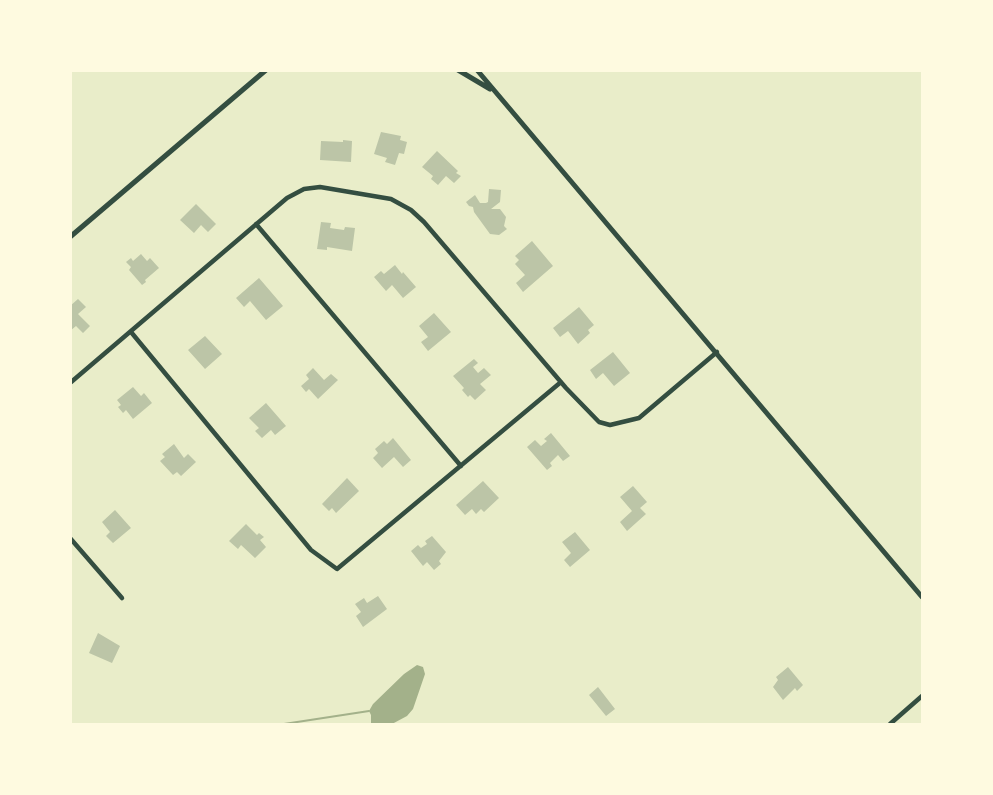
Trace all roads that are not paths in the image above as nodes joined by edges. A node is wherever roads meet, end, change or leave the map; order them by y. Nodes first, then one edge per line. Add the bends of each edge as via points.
1 (266, 70) edge
2 (458, 70) edge
3 (477, 70) edge
4 (496, 93) junction
5 (256, 224) junction
6 (70, 237) edge
7 (130, 332) junction
8 (717, 352) junction
9 (561, 382) junction
10 (70, 383) edge
11 (461, 466) junction
12 (70, 538) edge
13 (922, 597) edge
14 (122, 598) dead end
15 (922, 696) edge
16 (890, 724) edge

1 - 6 street
2 - 4 street
3 - 4 street
4 - 8 street
5 - 7 street
5 - 9 street via 304,189 331,188 401,202 424,222
5 - 11 street
7 - 10 street
7 - 11 street via 311,550 337,569
8 - 9 street via 639,418 609,425 599,422
8 - 13 street
9 - 11 street
12 - 14 street
15 - 16 street

